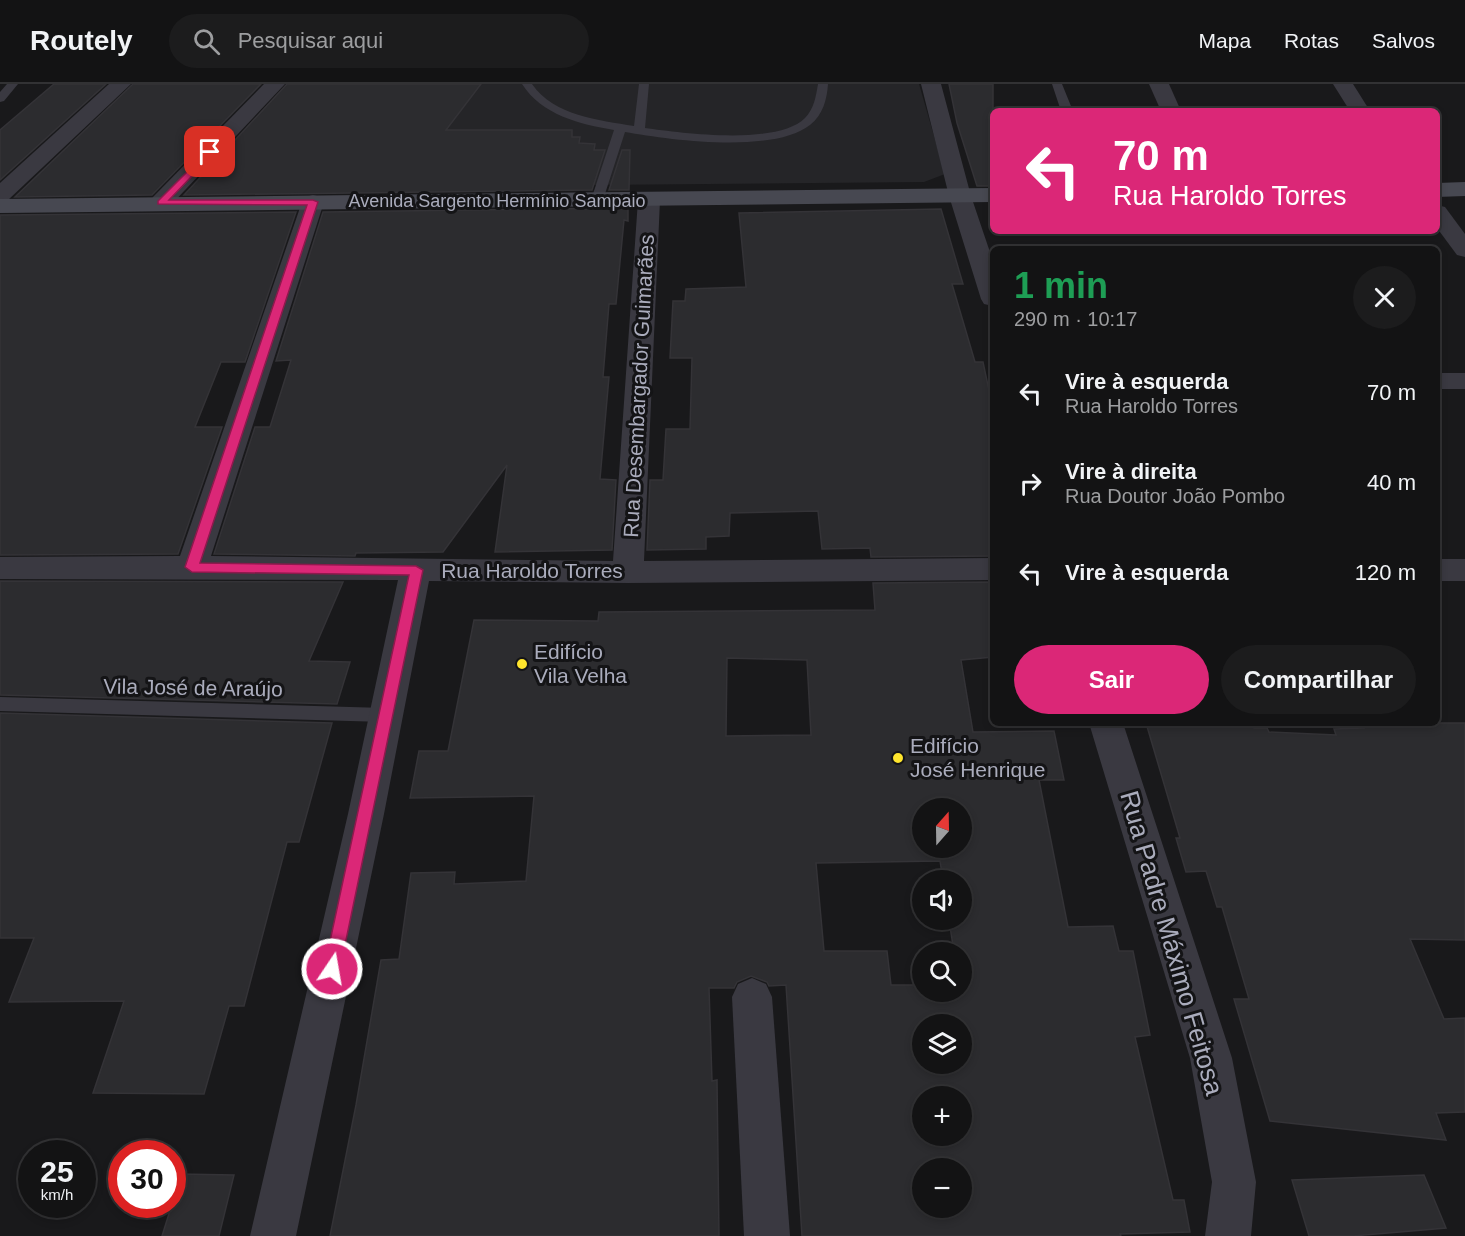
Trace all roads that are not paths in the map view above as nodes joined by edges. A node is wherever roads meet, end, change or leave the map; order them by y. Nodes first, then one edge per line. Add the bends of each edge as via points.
1 (13, 84) edge
2 (121, 84) edge
3 (275, 84) edge
4 (527, 84) edge
5 (644, 84) edge
6 (823, 84) edge
7 (931, 84) edge
8 (1057, 84) edge
9 (1159, 84) edge
10 (1342, 84) edge
11 (0, 99) edge
12 (1066, 108) edge
13 (1170, 108) edge
14 (1358, 108) edge
15 (620, 129) junction
16 (639, 131) junction
17 (1465, 189) edge
18 (1440, 190) edge
19 (0, 195) edge
20 (960, 195) junction
21 (990, 195) edge
22 (597, 200) junction
23 (649, 200) junction
24 (161, 202) junction
25 (313, 202) junction
26 (0, 206) edge
27 (1440, 216) edge
28 (1465, 250) edge
29 (990, 290) edge
30 (1440, 381) edge
31 (1465, 381) edge
32 (192, 567) junction
33 (0, 568) edge
34 (990, 569) edge
35 (416, 570) junction
36 (1440, 570) edge
37 (1465, 570) edge
38 (628, 572) junction
39 (0, 704) edge
40 (386, 715) junction
41 (1107, 726) edge
42 (752, 997) dead end
43 (273, 1236) edge
44 (767, 1236) edge
45 (1228, 1236) edge

1 - 11 lane
2 - 19 street
3 - 24 street
4 - 15 lane via 533,94 558,111
5 - 16 lane
6 - 16 lane via 820,105 804,125 777,135 736,138
7 - 20 street
8 - 12 lane
9 - 13 street
10 - 14 street
15 - 16 lane
15 - 22 lane
17 - 18 main road
20 - 21 main road, Avenida Sargento Hermínio Sampaio
20 - 23 main road, Avenida Sargento Hermínio Sampaio
20 - 29 street
22 - 23 main road, Avenida Sargento Hermínio Sampaio
22 - 25 main road, Avenida Sargento Hermínio Sampaio
23 - 38 street, Rua Desembargador Guimarães
24 - 25 main road, Avenida Sargento Hermínio Sampaio
24 - 26 main road, Avenida Sargento Hermínio Sampaio
25 - 32 street
27 - 28 street
30 - 31 street
32 - 33 street, Rua Haroldo Torres
32 - 35 street, Rua Haroldo Torres
34 - 38 street, Rua Haroldo Torres
35 - 38 street, Rua Haroldo Torres
35 - 40 street
36 - 37 street
39 - 40 lane, Vila José de Araújo
40 - 43 street
41 - 45 street, Rua Padre Máximo Feitosa via 1211,1058 1234,1182
42 - 44 street

